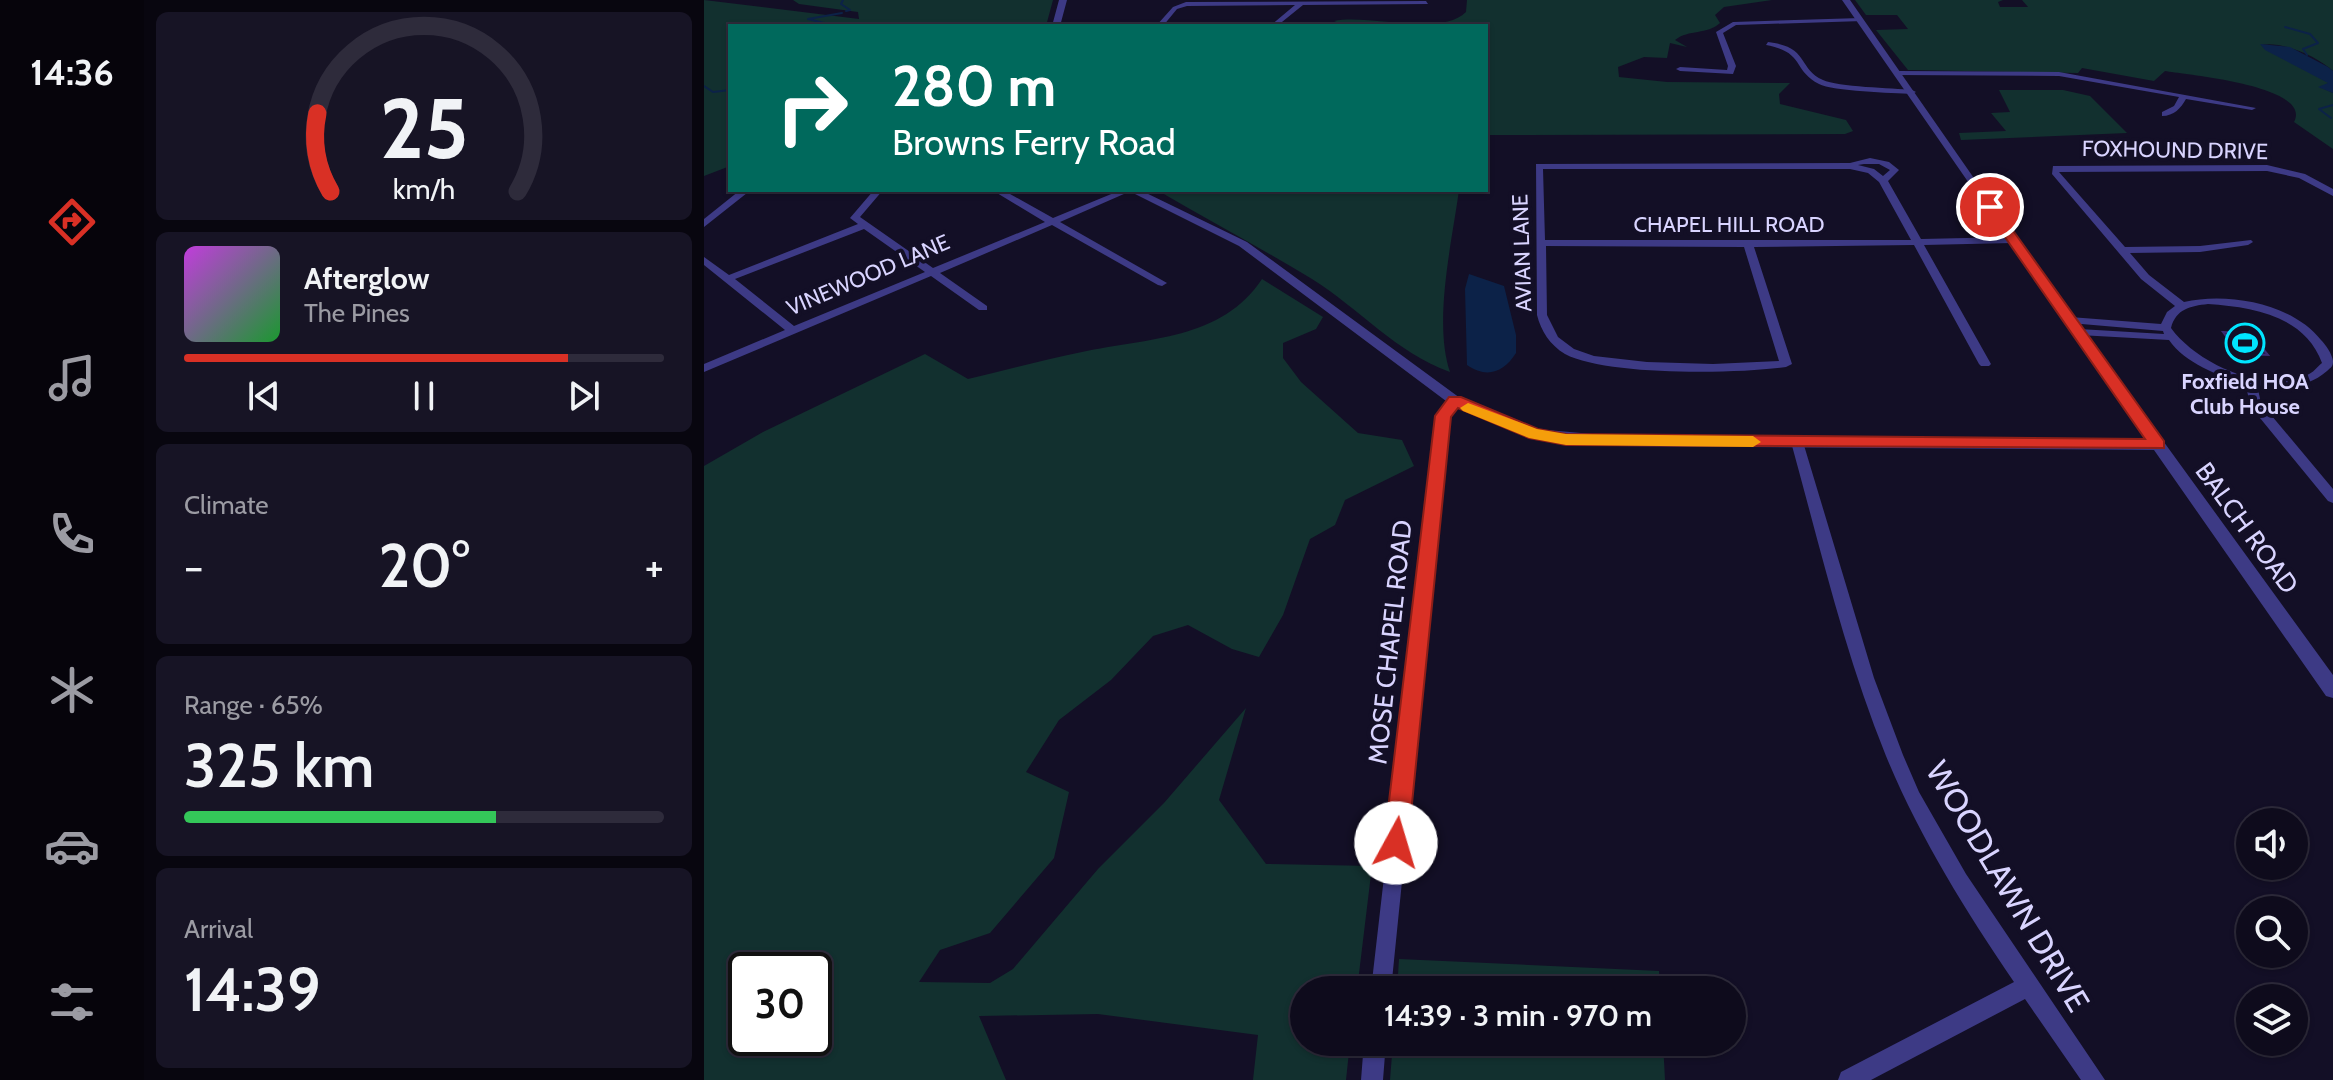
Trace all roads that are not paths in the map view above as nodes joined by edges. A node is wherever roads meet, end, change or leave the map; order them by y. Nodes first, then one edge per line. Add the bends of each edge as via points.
1 (1063, 0) edge
2 (1187, 0) edge
3 (1846, 0) edge
4 (1168, 2) edge
5 (1304, 2) edge
6 (1196, 3) junction
7 (1426, 3) dead end
8 (1173, 10) junction
9 (1861, 20) junction
10 (1057, 24) edge
11 (1161, 24) edge
12 (1276, 24) edge
13 (1768, 44) dead end
14 (1680, 69) dead end
15 (1899, 73) junction
16 (1912, 92) junction
17 (2184, 96) junction
18 (2252, 108) dead end
19 (2165, 114) dead end
20 (1850, 166) junction
21 (1883, 180) junction
22 (877, 192) edge
23 (999, 192) edge
24 (1103, 192) edge
25 (1126, 192) edge
26 (1135, 192) edge
27 (742, 193) dead end
28 (2333, 193) edge
29 (1049, 221) junction
30 (704, 224) edge
31 (862, 226) junction
32 (1915, 242) junction
33 (2248, 242) dead end
34 (1542, 243) junction
35 (2014, 243) junction
36 (1748, 244) junction
37 (2121, 250) junction
38 (704, 260) edge
39 (930, 270) junction
40 (727, 279) junction
41 (1162, 283) dead end
42 (2181, 305) junction
43 (983, 308) dead end
44 (2074, 326) junction
45 (792, 330) junction
46 (2169, 332) junction
47 (2318, 341) junction
48 (2333, 341) edge
49 (1985, 364) dead end
50 (704, 368) edge
51 (2250, 380) junction
52 (1455, 401) junction
53 (1797, 442) junction
54 (2123, 444) junction
55 (2158, 445) junction
56 (2177, 471) junction
57 (2333, 498) edge
58 (2333, 690) edge
59 (1383, 976) edge
60 (2030, 985) junction
61 (1374, 1056) edge
62 (1372, 1080) edge
63 (1849, 1080) edge
64 (2094, 1080) edge

1 - 10 street
2 - 6 street
3 - 9 street, BALCH ROAD
4 - 8 street
5 - 6 street
5 - 7 street
5 - 12 street
6 - 8 street
8 - 11 street
9 - 14 street via 1735,23 1719,32 1730,72
9 - 15 street, BALCH ROAD
13 - 16 street via 1796,52 1824,84
15 - 16 street, BALCH ROAD
15 - 17 street via 2059,74
16 - 35 street, BALCH ROAD
17 - 18 street
17 - 19 street
20 - 21 street, AVIAN LANE
20 - 21 street via 1872,161 1891,166 1893,175
20 - 34 street, AVIAN LANE via 1539,166
21 - 32 street
22 - 31 street via 855,215
23 - 29 street
24 - 29 street, VINEWOOD LANE
25 - 29 street, VINEWOOD LANE
26 - 52 street via 1252,250
27 - 30 street
28 - 37 street, FOXHOUND DRIVE via 2302,176 2267,168 2056,168
29 - 39 street, VINEWOOD LANE
29 - 41 street
31 - 39 street
31 - 40 street
32 - 35 street, CHAPEL HILL ROAD
32 - 36 street, CHAPEL HILL ROAD
32 - 49 street
33 - 37 street
34 - 36 street, CHAPEL HILL ROAD
34 - 36 street, AVIAN LANE via 1545,326 1558,345 1578,356 1625,364 1786,364
35 - 44 street, BALCH ROAD
37 - 42 street, FOXHOUND DRIVE via 2153,286
38 - 40 street
39 - 43 street
39 - 45 street, VINEWOOD LANE
40 - 45 street
42 - 46 street via 2170,313
42 - 47 street via 2208,301 2251,307 2287,319
44 - 46 street
44 - 55 street, BALCH ROAD
45 - 50 street, VINEWOOD LANE
46 - 51 street via 2208,365
47 - 48 street
47 - 51 street via 2328,364 2321,374 2285,384
51 - 57 street via 2255,404
52 - 53 street via 1534,434 1566,439
52 - 59 street, MOSE CHAPEL ROAD via 1443,416
53 - 54 street
53 - 60 street, WOODLAWN DRIVE via 1894,755 1927,823
54 - 55 street
54 - 56 street
55 - 56 street, BALCH ROAD
56 - 58 street, BALCH ROAD
60 - 63 street
60 - 64 street, WOODLAWN DRIVE
61 - 62 street

